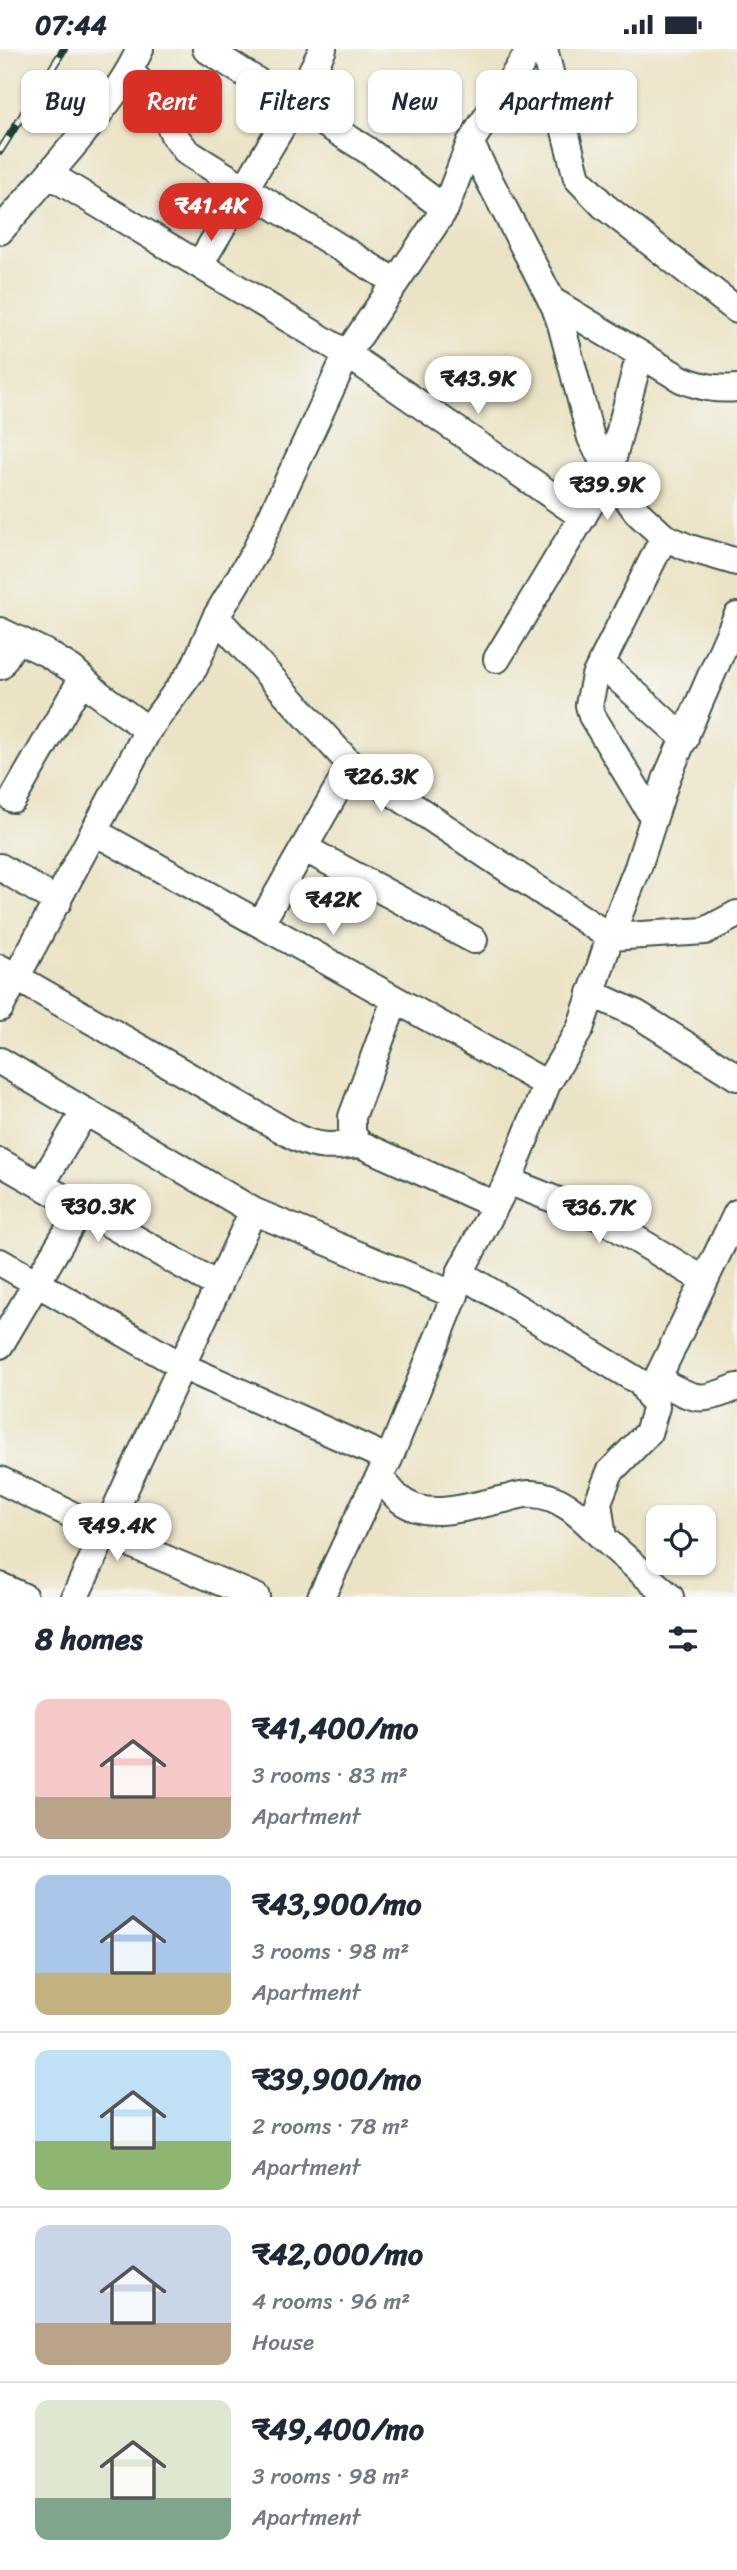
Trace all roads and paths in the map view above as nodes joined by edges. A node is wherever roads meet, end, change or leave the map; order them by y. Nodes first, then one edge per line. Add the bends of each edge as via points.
1 (206, 49) edge
2 (323, 49) edge
3 (531, 49) edge
4 (544, 49) edge
5 (135, 60) edge
6 (238, 70) edge
7 (312, 70) edge
8 (277, 133) edge
9 (339, 133) edge
10 (470, 143) junction
11 (50, 175) junction
12 (244, 187) junction
13 (445, 209) junction
14 (0, 231) edge
15 (200, 264) junction
16 (395, 282) junction
17 (551, 300) junction
18 (737, 310) edge
19 (346, 354) junction
20 (640, 354) junction
21 (737, 388) edge
22 (609, 473) junction
23 (583, 517) junction
24 (664, 537) junction
25 (737, 562) edge
26 (737, 616) edge
27 (216, 617) junction
28 (8, 635) edge
29 (497, 659) dead end
30 (601, 663) junction
31 (0, 666) edge
32 (82, 679) junction
33 (148, 730) junction
34 (685, 739) junction
35 (351, 765) junction
36 (13, 799) dead end
37 (653, 817) junction
38 (95, 832) junction
39 (304, 848) junction
40 (0, 867) edge
41 (58, 902) junction
42 (737, 914) edge
43 (261, 923) junction
44 (610, 937) junction
45 (474, 940) dead end
46 (8, 973) edge
47 (592, 993) junction
48 (395, 1000) junction
49 (0, 1008) edge
50 (0, 1061) edge
51 (737, 1077) edge
52 (547, 1084) junction
53 (85, 1111) junction
54 (360, 1144) junction
55 (0, 1162) edge
56 (508, 1181) junction
57 (41, 1185) junction
58 (495, 1205) junction
59 (81, 1208) junction
60 (253, 1211) junction
61 (737, 1213) edge
62 (0, 1262) edge
63 (704, 1280) junction
64 (36, 1282) junction
65 (458, 1284) junction
66 (219, 1286) junction
67 (0, 1345) edge
68 (182, 1366) junction
69 (737, 1387) edge
70 (653, 1388) junction
71 (384, 1468) junction
72 (0, 1480) edge
73 (105, 1529) junction
74 (603, 1538) junction
75 (0, 1587) edge
76 (24, 1597) edge
77 (75, 1597) edge
78 (256, 1597) edge
79 (320, 1597) edge
80 (670, 1597) edge

1 - 6 street
2 - 7 street
3 - 10 street
4 - 18 street via 577,178 604,206
5 - 11 street
5 - 12 street via 180,145
8 - 12 street
9 - 13 street
10 - 13 street
10 - 17 street
11 - 14 street
11 - 15 street
12 - 15 street
12 - 16 street
13 - 16 street
15 - 19 street
16 - 19 street
17 - 20 street
17 - 22 street via 591,438
19 - 23 street
19 - 27 street via 254,552
20 - 21 street via 698,386
20 - 22 street
22 - 23 street
22 - 24 street via 637,512
23 - 29 street
24 - 25 street
24 - 30 street
26 - 34 street
27 - 33 street via 194,668
27 - 35 street
28 - 31 street
28 - 32 street via 46,653
30 - 34 street
30 - 37 street via 589,705 592,716
32 - 33 street
32 - 36 street
33 - 38 street
34 - 37 street
35 - 39 street
35 - 44 street
37 - 44 street
38 - 41 street
38 - 43 street
39 - 43 street
39 - 45 street
40 - 41 street
41 - 46 street
42 - 44 street via 705,931
43 - 48 street
44 - 47 street
46 - 49 street
46 - 54 street via 297,1138 330,1147
47 - 51 street via 637,1014
47 - 52 street via 580,1029
48 - 52 street
48 - 54 street via 352,1117 352,1135
50 - 53 street
52 - 56 street
53 - 57 street
53 - 60 street
54 - 58 street
55 - 57 street
56 - 58 street
56 - 63 street via 601,1218
57 - 59 street
58 - 65 street
59 - 64 street
59 - 66 street
60 - 65 street
60 - 66 street
61 - 63 street
62 - 64 street
63 - 70 street
64 - 67 street
64 - 68 street
65 - 70 street
65 - 71 street
66 - 68 street
68 - 71 street
68 - 73 street
69 - 70 street via 708,1399
70 - 74 street via 656,1407 648,1433 610,1472 598,1502
71 - 74 street via 399,1498 415,1508 433,1512 531,1494 566,1504
71 - 79 street
72 - 73 street
73 - 77 street
73 - 78 street
74 - 80 street
75 - 76 street

